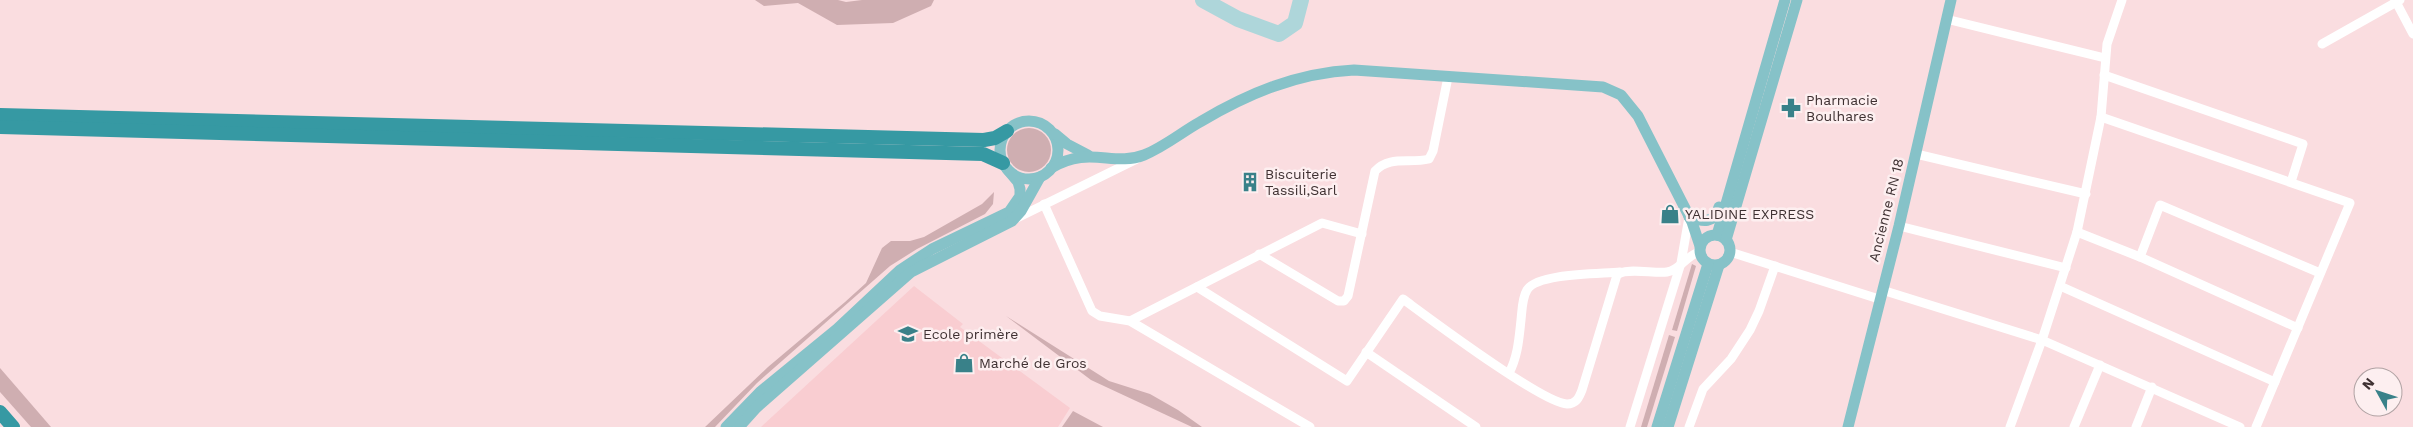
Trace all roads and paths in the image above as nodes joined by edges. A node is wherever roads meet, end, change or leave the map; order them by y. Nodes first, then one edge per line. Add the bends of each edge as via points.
1 (1785, 0) edge
2 (1797, 0) edge
3 (1951, 0) edge
4 (2122, 0) edge
5 (2397, 1) edge
6 (1946, 19) junction
7 (2413, 34) edge
8 (2322, 44) dead end
9 (2105, 58) junction
10 (2104, 75) junction
11 (1448, 77) junction
12 (0, 115) edge
13 (2101, 117) junction
14 (1046, 126) junction
15 (0, 127) edge
16 (1007, 131) junction
17 (1916, 154) junction
18 (1089, 155) junction
19 (1143, 155) junction
20 (1005, 166) junction
21 (1737, 167) junction
22 (1052, 168) junction
23 (1040, 177) junction
24 (2291, 182) junction
25 (2086, 194) junction
26 (1044, 204) junction
27 (1690, 219) junction
28 (1012, 220) junction
29 (1899, 226) junction
30 (2077, 232) junction
31 (1362, 234) junction
32 (1718, 237) junction
33 (1700, 249) junction
34 (1730, 252) junction
35 (1259, 254) junction
36 (2140, 257) junction
37 (1681, 264) junction
38 (1713, 264) junction
39 (1775, 266) junction
40 (2066, 268) junction
41 (1620, 272) junction
42 (2320, 272) junction
43 (2060, 286) junction
44 (1198, 287) junction
45 (1881, 294) junction
46 (1130, 321) junction
47 (2298, 328) junction
48 (2042, 340) junction
49 (1366, 352) junction
50 (2100, 365) junction
51 (1509, 373) junction
52 (2275, 382) junction
53 (2152, 387) junction
54 (0, 412) edge
55 (14, 427) edge
56 (726, 427) edge
57 (739, 427) edge
58 (1310, 427) edge
59 (1476, 427) edge
60 (1630, 427) edge
61 (1657, 427) edge
62 (1668, 427) edge
63 (1689, 427) edge
64 (1848, 427) edge
65 (2010, 427) edge
66 (2074, 427) edge
67 (2136, 427) edge
68 (2240, 427) edge
69 (2256, 427) edge

1 - 21 main road
2 - 32 main road
3 - 6 main road, Ancienne RN 18
4 - 9 street
5 - 7 street
5 - 8 street
6 - 9 street
6 - 17 main road, Ancienne RN 18
9 - 10 street
10 - 13 street
10 - 24 street via 2303,144
11 - 19 main road via 1354,70 1328,71 1285,81 1242,98
11 - 27 main road via 1576,84 1603,87 1621,96 1638,116
11 - 31 street via 1433,151 1428,160 1382,163 1375,171
12 - 16 highway via 984,140
13 - 24 street
13 - 25 street
14 - 16 main road via 1026,121
14 - 18 main road via 1066,144
14 - 22 main road via 1057,142
15 - 20 highway via 983,154
16 - 20 main road via 1001,144
17 - 25 street
17 - 29 main road, Ancienne RN 18
18 - 19 main road via 1121,158
18 - 22 main road via 1074,157
19 - 26 street
20 - 23 main road via 1018,177
20 - 56 main road via 1020,189 1020,196 1009,212 932,249 900,270 837,329 760,392
21 - 27 main road via 1715,217 1705,222
21 - 32 main road
22 - 23 main road
23 - 28 main road via 1021,211
24 - 42 street via 2350,203
25 - 30 street
26 - 28 street
26 - 46 street via 1092,311 1100,316
27 - 32 main road
27 - 33 main road
27 - 37 street
28 - 57 main road via 911,272 756,408
29 - 40 street
29 - 45 main road, Ancienne RN 18
30 - 36 street
30 - 40 street
31 - 35 street via 1322,223
31 - 35 street via 1348,296 1344,300 1338,301
32 - 33 main road via 1703,240
32 - 34 main road
33 - 37 street
33 - 38 main road via 1702,259
34 - 38 main road via 1726,260
34 - 39 street
35 - 44 street
36 - 42 street via 2160,204
36 - 47 street
37 - 41 street via 1668,272
37 - 60 street
38 - 61 main road
38 - 62 main road
39 - 45 street
39 - 63 street via 1750,330 1731,359 1702,389
40 - 43 street
41 - 51 street via 1548,278 1533,284 1524,297 1518,347
41 - 51 street via 1578,400 1569,404 1556,402
42 - 47 street
43 - 48 street
43 - 52 street
44 - 46 street
44 - 49 street via 1347,380
45 - 48 street
45 - 64 main road, Ancienne RN 18
46 - 58 street
47 - 52 street
48 - 50 street
48 - 65 street
49 - 51 street via 1402,299
49 - 59 street
50 - 53 street
50 - 66 street
52 - 69 street
53 - 67 street
53 - 68 street
54 - 55 highway

